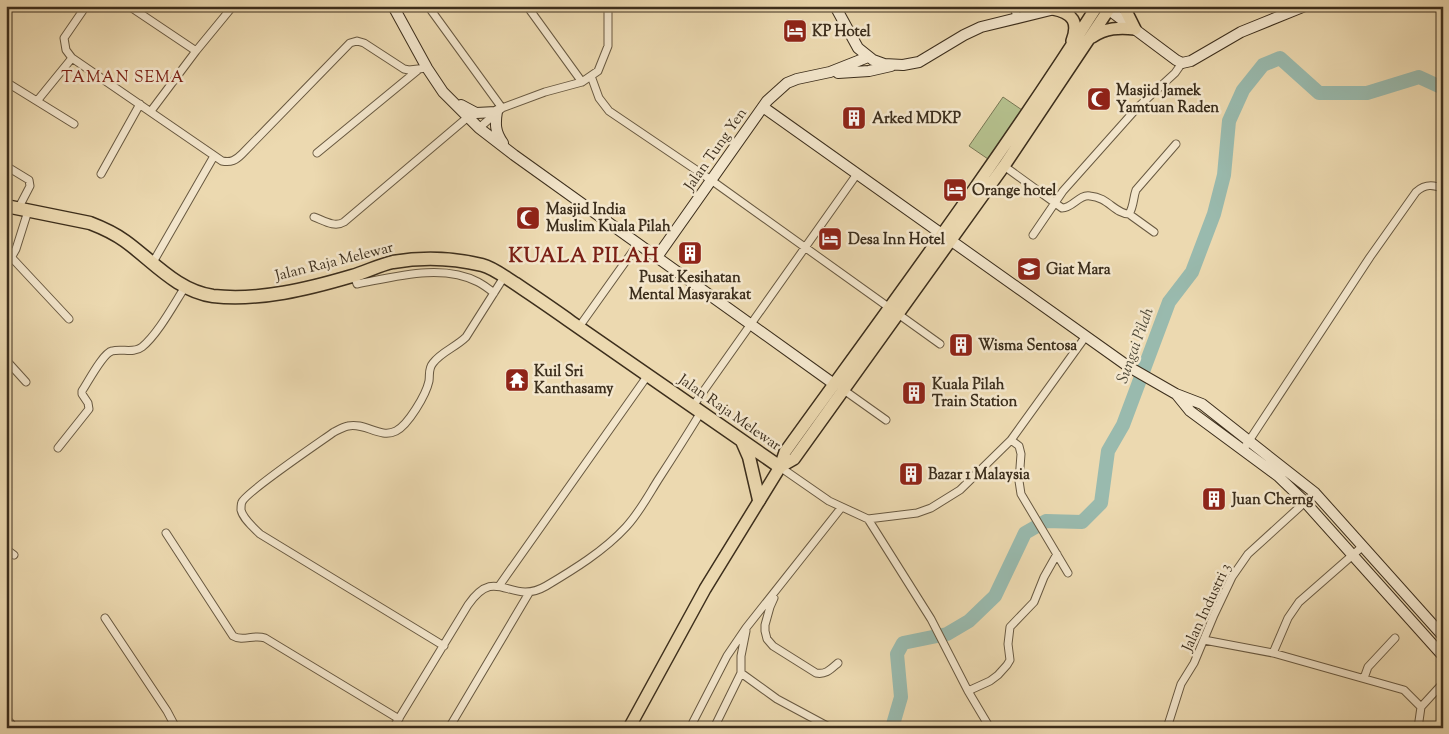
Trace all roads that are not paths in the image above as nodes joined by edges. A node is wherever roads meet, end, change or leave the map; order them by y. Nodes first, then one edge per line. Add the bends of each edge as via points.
1 (86, 6) edge
2 (129, 6) edge
3 (233, 6) edge
4 (394, 6) edge
5 (428, 6) edge
6 (526, 6) edge
7 (608, 6) edge
8 (835, 6) edge
9 (1013, 6) edge
10 (1067, 6) edge
11 (1126, 6) edge
12 (1305, 6) edge
13 (1104, 7) edge
14 (1056, 8) edge
15 (138, 9) edge
16 (1018, 18) junction
17 (1135, 29) junction
18 (1091, 38) junction
19 (196, 50) junction
20 (868, 57) junction
21 (1065, 57) junction
22 (72, 58) junction
23 (1182, 63) junction
24 (894, 65) junction
25 (422, 69) junction
26 (830, 72) junction
27 (591, 76) junction
28 (6, 82) edge
29 (582, 82) junction
30 (439, 87) junction
31 (37, 102) junction
32 (140, 104) junction
33 (763, 107) junction
34 (498, 110) junction
35 (151, 111) junction
36 (468, 117) junction
37 (74, 124) dead end
38 (479, 128) junction
39 (1176, 144) dead end
40 (316, 152) dead end
41 (514, 155) junction
42 (214, 156) junction
43 (6, 166) edge
44 (1004, 166) junction
45 (101, 174) dead end
46 (857, 174) junction
47 (711, 180) junction
48 (1443, 189) edge
49 (1055, 203) junction
50 (17, 208) edge
51 (1129, 214) junction
52 (314, 217) dead end
53 (1154, 232) dead end
54 (1033, 235) dead end
55 (947, 237) junction
56 (638, 244) junction
57 (805, 247) junction
58 (657, 257) junction
59 (12, 258) junction
60 (152, 264) junction
61 (6, 267) edge
62 (354, 275) junction
63 (504, 276) junction
64 (185, 287) junction
65 (494, 293) junction
66 (894, 310) junction
67 (69, 319) dead end
68 (751, 324) junction
69 (579, 327) junction
70 (1086, 336) junction
71 (940, 344) dead end
72 (6, 360) edge
73 (648, 375) junction
74 (26, 382) dead end
75 (839, 387) junction
76 (1176, 394) junction
77 (697, 409) junction
78 (886, 420) dead end
79 (741, 440) junction
80 (1011, 440) junction
81 (1250, 440) junction
82 (58, 448) dead end
83 (1243, 450) junction
84 (780, 467) junction
85 (1316, 493) junction
86 (759, 500) junction
87 (1305, 502) junction
88 (841, 508) junction
89 (868, 519) junction
90 (166, 533) dead end
91 (1363, 546) junction
92 (6, 549) edge
93 (1057, 554) junction
94 (14, 555) dead end
95 (1353, 555) junction
96 (1068, 573) dead end
97 (781, 584) junction
98 (499, 586) junction
99 (529, 593) junction
100 (105, 618) dead end
101 (746, 628) junction
102 (1443, 636) edge
103 (1396, 638) dead end
104 (1204, 640) junction
105 (444, 646) junction
106 (1273, 653) junction
107 (1443, 656) edge
108 (838, 663) dead end
109 (741, 673) junction
110 (1364, 678) junction
111 (1441, 687) edge
112 (968, 691) junction
113 (1421, 708) junction
114 (6, 718) edge
115 (399, 719) junction
116 (693, 722) dead end
117 (14, 728) edge
118 (176, 728) edge
119 (393, 728) edge
120 (449, 728) edge
121 (629, 728) edge
122 (714, 728) edge
123 (831, 728) edge
124 (990, 728) edge
125 (1166, 728) edge
126 (1418, 728) edge

1 - 22 street via 64,38 66,50
2 - 15 street
3 - 19 street
4 - 25 street
5 - 34 street
6 - 29 street
7 - 27 street via 608,46 598,71
8 - 20 street via 852,40
9 - 16 street
10 - 14 street
11 - 17 main road
12 - 23 street via 1241,32
13 - 17 street
13 - 18 main road
13 - 21 main road
14 - 16 street
14 - 21 main road via 1073,18 1075,25
15 - 19 street
16 - 24 street via 973,30 919,62
17 - 18 main road via 1110,29
17 - 23 street
18 - 44 main road
19 - 35 street
20 - 24 street
20 - 26 street
21 - 55 main road
22 - 31 street
22 - 32 street
23 - 49 street via 1137,108
24 - 26 street via 869,72
25 - 30 street
25 - 40 street
25 - 42 street via 404,69 364,42 354,41 238,158 228,163
26 - 33 street, Jalan Tung Yen via 787,83
27 - 29 street
27 - 47 street via 599,98 609,111
28 - 31 street
29 - 34 street via 544,92
30 - 34 street via 468,109 481,113
30 - 36 street
31 - 37 street
32 - 35 street
32 - 45 street
33 - 46 street
33 - 47 street, Jalan Tung Yen
34 - 38 street
34 - 41 street via 495,126 498,136
35 - 42 street
36 - 38 street
36 - 52 street via 340,225
38 - 41 street
39 - 51 street via 1136,190
41 - 56 street
42 - 60 street
43 - 50 street via 29,180 30,186
44 - 49 street
44 - 55 main road
46 - 55 street
46 - 57 street
47 - 57 street
47 - 58 street, Jalan Tung Yen
48 - 81 street via 1429,185 1416,192
49 - 51 street via 1066,208 1089,195 1105,199 1122,214
49 - 54 street
50 - 59 street
50 - 60 highway, Jalan Raja Melewar via 90,223 123,239
51 - 53 street
55 - 66 main road
55 - 70 street
56 - 58 street
56 - 69 street
57 - 66 street
57 - 68 street
58 - 68 street
59 - 61 street
59 - 67 street
60 - 64 highway, Jalan Raja Melewar
62 - 63 highway, Jalan Raja Melewar via 390,263 429,258 485,266
62 - 64 highway, Jalan Raja Melewar via 304,289 252,296 213,296
62 - 65 street via 356,284 404,275 432,273 459,276
63 - 65 street
63 - 69 highway, Jalan Raja Melewar
64 - 82 street via 143,346 133,351 115,350 106,354 82,391 88,409
65 - 105 street via 466,337 433,363 426,390 404,426 386,434 364,426 346,426 241,503 241,511 260,534
66 - 71 street
66 - 75 main road
68 - 75 street
68 - 77 street
69 - 73 highway, Jalan Raja Melewar
70 - 76 street via 1129,367
70 - 80 street
72 - 74 street
73 - 77 highway, Jalan Raja Melewar
73 - 98 street
75 - 78 street
75 - 84 main road via 784,452
76 - 81 street via 1202,404
76 - 83 street via 1190,411
77 - 79 highway, Jalan Raja Melewar
77 - 99 street via 625,528 560,578
79 - 84 highway, Jalan Raja Melewar
79 - 86 highway via 749,457
80 - 89 street via 960,490 931,508
80 - 93 street via 1019,446 1021,454 1021,494
81 - 83 street
81 - 85 street
83 - 87 street via 1278,476
84 - 86 main road
84 - 88 street
85 - 87 street, Jalan Industri 3
85 - 91 street
86 - 121 main road
87 - 95 street
87 - 104 street, Jalan Industri 3 via 1248,554 1232,577
88 - 89 street
88 - 97 street
89 - 112 street via 931,619
90 - 115 street via 233,636 265,638
91 - 95 street
91 - 102 street
92 - 94 street
93 - 96 street
93 - 112 street via 1034,602 1010,627 1010,660 1007,666 990,681
95 - 106 street via 1299,602 1288,618
95 - 107 street
97 - 101 street
97 - 108 street via 765,625 769,642 816,673 826,673
98 - 99 street
98 - 105 street via 480,591
99 - 120 street
100 - 118 street
101 - 109 street
101 - 116 street via 727,656
103 - 110 street via 1368,667
104 - 106 street
104 - 125 street, Jalan Industri 3 via 1181,684
105 - 115 street
106 - 110 street
109 - 122 street
109 - 123 street via 777,699
110 - 113 street via 1404,690
111 - 113 street
112 - 124 street
113 - 126 street
114 - 117 street
115 - 119 street

